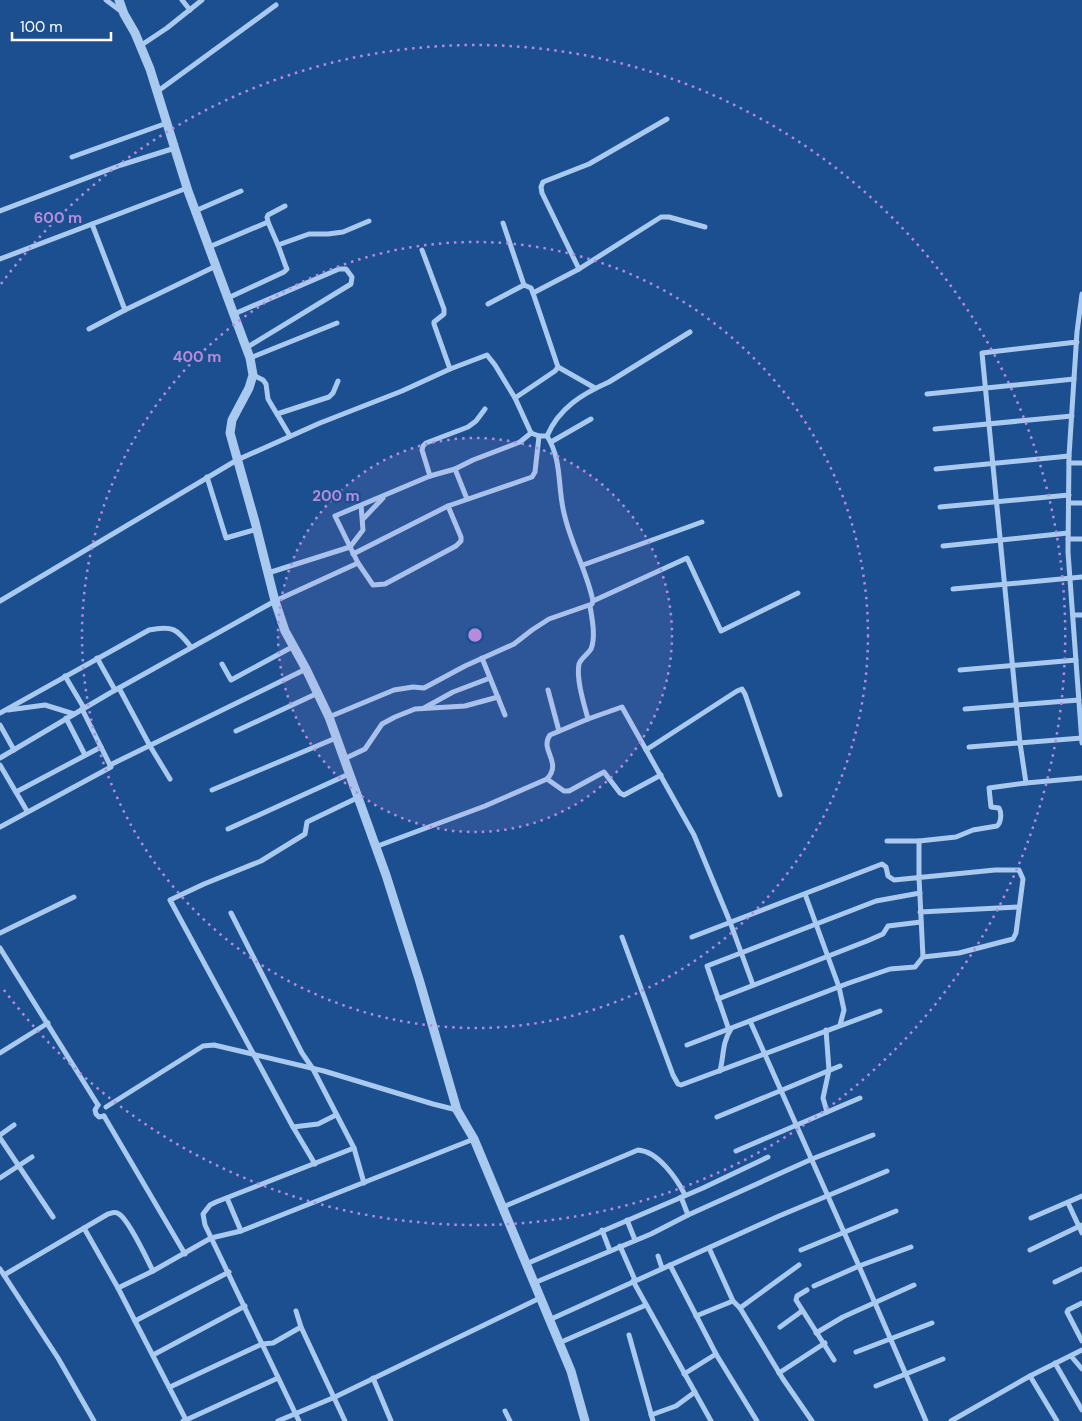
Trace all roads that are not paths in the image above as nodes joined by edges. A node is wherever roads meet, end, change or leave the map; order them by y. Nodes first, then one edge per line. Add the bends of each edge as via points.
1 (106, 0) edge
2 (119, 0) edge
3 (182, 0) edge
4 (202, 0) edge
5 (276, 6) dead end
6 (190, 10) junction
7 (124, 14) junction
8 (140, 46) junction
9 (158, 91) junction
10 (667, 119) dead end
11 (168, 123) junction
12 (175, 148) junction
13 (72, 158) dead end
14 (187, 188) junction
15 (241, 191) dead end
16 (285, 206) dead end
17 (0, 211) edge
18 (195, 211) junction
19 (369, 221) dead end
20 (268, 222) junction
21 (503, 223) dead end
22 (92, 224) junction
23 (705, 227) dead end
24 (278, 245) junction
25 (209, 247) junction
26 (422, 250) dead end
27 (0, 259) edge
28 (216, 266) junction
29 (578, 269) junction
30 (524, 285) junction
31 (533, 293) junction
32 (1082, 294) edge
33 (228, 298) junction
34 (488, 304) dead end
35 (1081, 309) edge
36 (125, 310) junction
37 (234, 314) junction
38 (337, 323) dead end
39 (89, 329) dead end
40 (690, 332) dead end
41 (1077, 342) junction
42 (246, 348) junction
43 (250, 358) junction
44 (558, 367) junction
45 (450, 369) junction
46 (253, 375) junction
47 (1074, 379) junction
48 (338, 381) dead end
49 (595, 388) junction
50 (985, 388) junction
51 (927, 394) dead end
52 (515, 398) junction
53 (485, 409) dead end
54 (277, 414) junction
55 (1072, 416) junction
56 (592, 419) dead end
57 (988, 424) junction
58 (935, 429) dead end
59 (531, 433) junction
60 (290, 436) junction
61 (539, 436) junction
62 (547, 436) junction
63 (551, 442) junction
64 (1069, 456) junction
65 (237, 460) junction
66 (992, 463) junction
67 (1069, 463) junction
68 (1082, 463) edge
69 (455, 469) junction
70 (936, 469) dead end
71 (430, 476) junction
72 (207, 477) junction
73 (1069, 495) junction
74 (385, 496) junction
75 (467, 499) junction
76 (996, 502) junction
77 (1069, 503) junction
78 (1082, 503) edge
79 (361, 505) junction
80 (448, 506) junction
81 (940, 507) dead end
82 (363, 519) junction
83 (702, 522) dead end
84 (257, 529) junction
85 (1068, 536) junction
86 (1082, 539) edge
87 (1000, 540) junction
88 (350, 546) junction
89 (943, 546) dead end
90 (354, 554) junction
91 (358, 563) junction
92 (583, 565) junction
93 (268, 573) junction
94 (1070, 577) junction
95 (1082, 577) edge
96 (1005, 584) junction
97 (953, 589) dead end
98 (798, 593) dead end
99 (0, 600) edge
100 (275, 601) junction
101 (592, 603) junction
102 (1073, 615) junction
103 (1082, 615) edge
104 (294, 646) junction
105 (192, 648) junction
106 (97, 658) junction
107 (482, 658) junction
108 (1076, 660) junction
109 (222, 664) dead end
110 (1013, 666) junction
111 (306, 669) junction
112 (960, 670) dead end
113 (65, 676) junction
114 (490, 678) junction
115 (117, 689) junction
116 (548, 690) dead end
117 (318, 693) junction
118 (498, 697) junction
119 (1079, 700) junction
120 (1017, 705) junction
121 (423, 708) junction
122 (83, 709) junction
123 (965, 709) dead end
124 (2, 712) edge
125 (74, 714) junction
126 (505, 715) dead end
127 (329, 717) junction
128 (66, 718) junction
129 (588, 719) junction
130 (0, 725) edge
131 (559, 730) junction
132 (236, 731) dead end
133 (336, 738) junction
134 (1082, 738) edge
135 (1020, 743) junction
136 (1082, 743) edge
137 (150, 746) junction
138 (101, 747) junction
139 (970, 747) dead end
140 (14, 750) junction
141 (646, 750) junction
142 (85, 755) junction
143 (0, 758) edge
144 (344, 759) junction
145 (0, 764) edge
146 (110, 765) junction
147 (349, 774) junction
148 (661, 775) junction
149 (1082, 778) edge
150 (170, 779) dead end
151 (547, 779) junction
152 (1026, 783) junction
153 (212, 790) dead end
154 (16, 792) junction
155 (780, 795) dead end
156 (357, 798) junction
157 (27, 811) junction
158 (0, 827) edge
159 (228, 829) dead end
160 (886, 841) dead end
161 (919, 841) junction
162 (375, 847) junction
163 (919, 877) junction
164 (920, 893) junction
165 (805, 894) junction
166 (74, 896) dead end
167 (1018, 907) junction
168 (231, 912) dead end
169 (920, 912) junction
170 (730, 922) junction
171 (921, 922) junction
172 (816, 925) junction
173 (0, 933) edge
174 (692, 936) dead end
175 (622, 937) dead end
176 (0, 948) edge
177 (742, 953) junction
178 (827, 956) junction
179 (923, 957) junction
180 (753, 985) junction
181 (839, 987) junction
182 (718, 999) junction
183 (880, 1011) dead end
184 (750, 1021) junction
185 (48, 1023) junction
186 (840, 1025) junction
187 (730, 1029) junction
188 (826, 1030) junction
189 (687, 1045) dead end
190 (0, 1053) edge
191 (764, 1053) junction
192 (253, 1054) junction
193 (840, 1066) dead end
194 (313, 1069) junction
195 (829, 1070) junction
196 (720, 1071) junction
197 (781, 1089) junction
198 (860, 1098) dead end
199 (98, 1105) junction
200 (106, 1107) junction
201 (458, 1110) junction
202 (826, 1112) junction
203 (336, 1115) junction
204 (104, 1116) junction
205 (717, 1117) dead end
206 (797, 1124) junction
207 (14, 1125) dead end
208 (293, 1128) junction
209 (873, 1134) dead end
210 (0, 1136) edge
211 (474, 1139) junction
212 (354, 1148) junction
213 (736, 1151) dead end
214 (32, 1157) dead end
215 (768, 1157) dead end
216 (812, 1159) junction
217 (316, 1164) junction
218 (19, 1166) junction
219 (887, 1171) dead end
220 (0, 1178) edge
221 (364, 1183) junction
222 (683, 1196) junction
223 (829, 1196) junction
224 (1082, 1196) edge
225 (227, 1198) junction
226 (1068, 1203) junction
227 (503, 1207) junction
228 (896, 1211) dead end
229 (688, 1215) junction
230 (53, 1217) dead end
231 (1031, 1218) dead end
232 (626, 1220) junction
233 (1080, 1226) edge
234 (84, 1228) junction
235 (602, 1230) junction
236 (241, 1231) junction
237 (844, 1232) junction
238 (1082, 1233) edge
239 (211, 1238) junction
240 (635, 1240) junction
241 (620, 1246) junction
242 (911, 1247) dead end
243 (709, 1248) junction
244 (610, 1250) junction
245 (801, 1250) dead end
246 (1030, 1250) dead end
247 (185, 1254) junction
248 (658, 1256) dead end
249 (526, 1264) junction
250 (670, 1265) junction
251 (799, 1265) dead end
252 (859, 1266) junction
253 (662, 1268) junction
254 (0, 1269) edge
255 (1082, 1269) edge
256 (153, 1271) junction
257 (229, 1272) junction
258 (4, 1275) junction
259 (634, 1281) junction
260 (1055, 1282) dead end
261 (534, 1283) junction
262 (914, 1285) dead end
263 (814, 1286) dead end
264 (118, 1288) junction
265 (807, 1290) dead end
266 (540, 1298) junction
267 (732, 1301) junction
268 (875, 1302) junction
269 (1082, 1302) edge
270 (646, 1305) junction
271 (245, 1306) junction
272 (740, 1308) junction
273 (296, 1311) dead end
274 (802, 1311) junction
275 (696, 1316) junction
276 (549, 1320) junction
277 (135, 1321) junction
278 (932, 1322) dead end
279 (301, 1327) junction
280 (780, 1327) dead end
281 (816, 1333) junction
282 (629, 1335) dead end
283 (891, 1338) junction
284 (1082, 1341) edge
285 (559, 1343) junction
286 (825, 1343) junction
287 (262, 1344) junction
288 (1082, 1350) edge
289 (856, 1352) dead end
290 (716, 1354) junction
291 (153, 1355) junction
292 (1071, 1356) junction
293 (943, 1359) dead end
294 (834, 1360) dead end
295 (1055, 1363) junction
296 (1082, 1370) edge
297 (779, 1373) junction
298 (684, 1374) junction
299 (906, 1374) junction
300 (1030, 1376) junction
301 (278, 1378) junction
302 (373, 1378) junction
303 (876, 1386) dead end
304 (170, 1387) junction
305 (695, 1392) junction
306 (335, 1397) junction
307 (1082, 1410) edge
308 (505, 1411) dead end
309 (295, 1414) junction
310 (651, 1415) junction
311 (184, 1420) edge
312 (94, 1421) edge
313 (278, 1421) edge
314 (298, 1421) edge
315 (345, 1421) edge
316 (391, 1421) edge
317 (510, 1421) edge
318 (585, 1421) edge
319 (653, 1421) edge
320 (711, 1421) edge
321 (757, 1421) edge
322 (812, 1421) edge
323 (926, 1421) edge
324 (951, 1421) edge
325 (1057, 1421) edge

1 - 7 street
2 - 7 street
3 - 6 street
4 - 6 street
5 - 9 street
6 - 8 street
7 - 8 street
8 - 9 street
9 - 11 street
10 - 29 street via 589,164 543,182 542,193
11 - 12 street
11 - 13 street
12 - 14 street
12 - 17 street
14 - 18 street
14 - 22 street
15 - 18 street
16 - 20 street via 268,215
18 - 25 street
19 - 24 street via 343,232 309,234
20 - 24 street
20 - 25 street
21 - 30 street
22 - 27 street
22 - 36 street
23 - 29 street via 661,217
24 - 33 street via 286,267 284,272
25 - 28 street
26 - 45 street via 445,312 434,324
28 - 33 street
28 - 36 street
29 - 31 street
30 - 31 street
30 - 34 street
31 - 44 street
32 - 35 street
33 - 37 street
35 - 41 street
36 - 39 street
37 - 42 street
37 - 42 street via 339,269 346,268 352,277 351,284
38 - 43 street
40 - 49 street
41 - 47 street
41 - 50 street via 982,353
42 - 43 street
43 - 46 street
44 - 49 street
44 - 52 street
45 - 52 street via 487,355
45 - 60 street
46 - 54 street via 266,384 268,399
46 - 65 street via 232,420 230,433
47 - 50 street
47 - 55 street
48 - 54 street via 328,397
49 - 62 street via 568,405 552,423
50 - 51 street
50 - 57 street
52 - 59 street
53 - 71 street via 468,427 423,446
54 - 60 street
55 - 57 street
55 - 64 street
56 - 63 street
57 - 58 street
57 - 66 street
59 - 61 street
59 - 69 street via 520,442
60 - 65 street
61 - 62 street
61 - 75 street via 534,476
62 - 63 street
63 - 92 street via 558,461 565,519
64 - 66 street
64 - 67 street
65 - 72 street
65 - 84 street
66 - 70 street
66 - 76 street
67 - 68 street
67 - 73 street
69 - 71 street
69 - 75 street
71 - 74 street
72 - 84 street via 226,538
72 - 99 street
73 - 76 street
73 - 77 street
74 - 79 street
74 - 82 street
75 - 80 street
76 - 81 street
76 - 87 street
77 - 78 street
77 - 85 street
79 - 82 street
79 - 88 street via 335,516
80 - 90 street
80 - 91 street via 461,537 456,546 377,586
82 - 88 street via 363,530
83 - 92 street
84 - 93 street
85 - 86 street
85 - 87 street
85 - 94 street
87 - 89 street
87 - 96 street
88 - 90 street
88 - 93 street
90 - 91 street
91 - 100 street
92 - 101 street
93 - 100 street
94 - 95 street
94 - 96 street
94 - 102 street
96 - 97 street
96 - 110 street
98 - 101 street via 721,631 687,558
100 - 104 street
100 - 105 street
101 - 107 street via 549,619 514,644
101 - 129 street via 594,626 591,648 579,663
102 - 103 street
102 - 108 street
104 - 109 street via 231,680
104 - 111 street
105 - 106 street via 174,629 156,628
105 - 115 street
106 - 113 street
106 - 115 street
107 - 114 street
107 - 127 street via 424,688 394,690
108 - 110 street
108 - 119 street
110 - 112 street
110 - 120 street
111 - 117 street
111 - 137 street
113 - 122 street
113 - 124 street
114 - 118 street
114 - 121 street
115 - 122 street
115 - 137 street
116 - 131 street
117 - 127 street
117 - 132 street
118 - 121 street via 465,706
118 - 126 street
119 - 120 street
119 - 134 street
120 - 123 street
120 - 135 street
121 - 144 street via 388,720 365,749
122 - 125 street
122 - 138 street
124 - 125 street via 45,705
125 - 128 street
127 - 133 street
128 - 140 street
128 - 142 street
129 - 131 street
129 - 141 street via 622,708
130 - 140 street
131 - 151 street via 548,739 553,768
133 - 144 street
133 - 153 street
134 - 135 street
134 - 136 street
135 - 139 street
135 - 152 street
137 - 146 street
137 - 150 street
138 - 142 street
138 - 146 street
140 - 143 street
141 - 148 street
141 - 155 street via 742,690
142 - 154 street
144 - 147 street
145 - 154 street
146 - 157 street
147 - 156 street
147 - 159 street
148 - 151 street via 624,795 604,772 569,791
148 - 170 street via 694,835
149 - 152 street
151 - 162 street
152 - 161 street via 989,789 991,807 1001,810 997,826 956,837
154 - 157 street
156 - 162 street
156 - 192 street via 307,822 305,834 261,862 170,900
157 - 158 street
160 - 161 street
161 - 163 street
162 - 201 street
163 - 164 street
163 - 165 street via 891,879 882,864
163 - 167 street via 1019,870 1023,879
164 - 169 street
164 - 172 street via 876,901
165 - 170 street
165 - 172 street
166 - 173 street
167 - 169 street
167 - 179 street via 1013,939 959,953
168 - 194 street
169 - 171 street
170 - 174 street
170 - 177 street
171 - 178 street via 888,926 882,934
171 - 179 street
172 - 177 street
172 - 178 street
175 - 196 street via 678,1084 688,1084
176 - 185 street
177 - 180 street
177 - 182 street via 707,966
178 - 180 street
178 - 181 street
179 - 181 street via 915,967 890,970
180 - 182 street
181 - 184 street
181 - 186 street via 844,1010
182 - 187 street
183 - 186 street
184 - 187 street
184 - 191 street
185 - 190 street
185 - 199 street
186 - 188 street
187 - 189 street
187 - 196 street via 724,1042
188 - 191 street
188 - 195 street
191 - 196 street
191 - 197 street
192 - 194 street
192 - 200 street via 214,1045 203,1046
192 - 208 street
193 - 195 street
194 - 201 street
194 - 203 street
195 - 197 street
195 - 202 street via 823,1093
197 - 205 street
197 - 206 street
198 - 202 street
199 - 200 street
199 - 204 street via 96,1114
200 - 204 street
201 - 211 street
202 - 206 street
203 - 208 street via 318,1124
203 - 212 street
204 - 247 street
206 - 213 street
206 - 216 street
207 - 210 street
208 - 217 street
209 - 216 street
210 - 218 street
211 - 221 street
211 - 227 street
212 - 217 street
212 - 221 street
214 - 218 street
215 - 222 street
216 - 223 street
216 - 229 street
217 - 225 street
218 - 220 street
218 - 230 street
219 - 223 street
221 - 236 street
222 - 227 street via 667,1168 650,1154 638,1150
222 - 229 street
222 - 232 street
223 - 237 street
223 - 243 street
224 - 226 street
225 - 236 street
225 - 239 street via 210,1206 204,1214 203,1220
226 - 231 street
226 - 233 street
227 - 249 street
228 - 237 street
229 - 240 street
232 - 235 street
232 - 240 street
233 - 238 street
233 - 246 street
234 - 256 street via 108,1214 119,1214
234 - 258 street
234 - 264 street
235 - 244 street
235 - 249 street
236 - 239 street
237 - 245 street
237 - 252 street
239 - 247 street
239 - 257 street
240 - 241 street
241 - 244 street
241 - 259 street
242 - 252 street
243 - 250 street
243 - 267 street
244 - 261 street
247 - 256 street
248 - 253 street
249 - 261 street
250 - 253 street
250 - 275 street
251 - 272 street
252 - 263 street
252 - 268 street
253 - 259 street
254 - 258 street
255 - 260 street
256 - 264 street
257 - 271 street
257 - 277 street
258 - 312 street
259 - 270 street
259 - 276 street
261 - 266 street
262 - 268 street
264 - 277 street
265 - 274 street via 796,1296
266 - 276 street
266 - 302 street
267 - 272 street
267 - 275 street
268 - 281 street
268 - 283 street
269 - 284 street via 1067,1312
270 - 285 street
270 - 298 street
271 - 287 street
271 - 291 street
272 - 297 street
273 - 279 street
274 - 280 street
274 - 281 street
275 - 290 street
276 - 285 street
277 - 291 street
278 - 283 street
279 - 287 street via 273,1343
279 - 306 street
281 - 286 street
282 - 310 street
283 - 289 street
283 - 299 street
285 - 318 street
286 - 294 street
286 - 297 street
287 - 301 street
287 - 304 street
288 - 292 street
290 - 298 street
290 - 321 street
291 - 304 street
292 - 295 street
292 - 296 street
293 - 299 street
295 - 300 street
295 - 307 street
297 - 322 street
298 - 305 street
299 - 303 street
299 - 323 street
300 - 324 street
300 - 325 street
301 - 309 street
301 - 311 street
302 - 306 street
302 - 316 street
304 - 311 street
305 - 310 street via 676,1406
305 - 320 street
306 - 309 street
306 - 315 street
308 - 317 street
309 - 313 street
309 - 314 street
310 - 319 street

